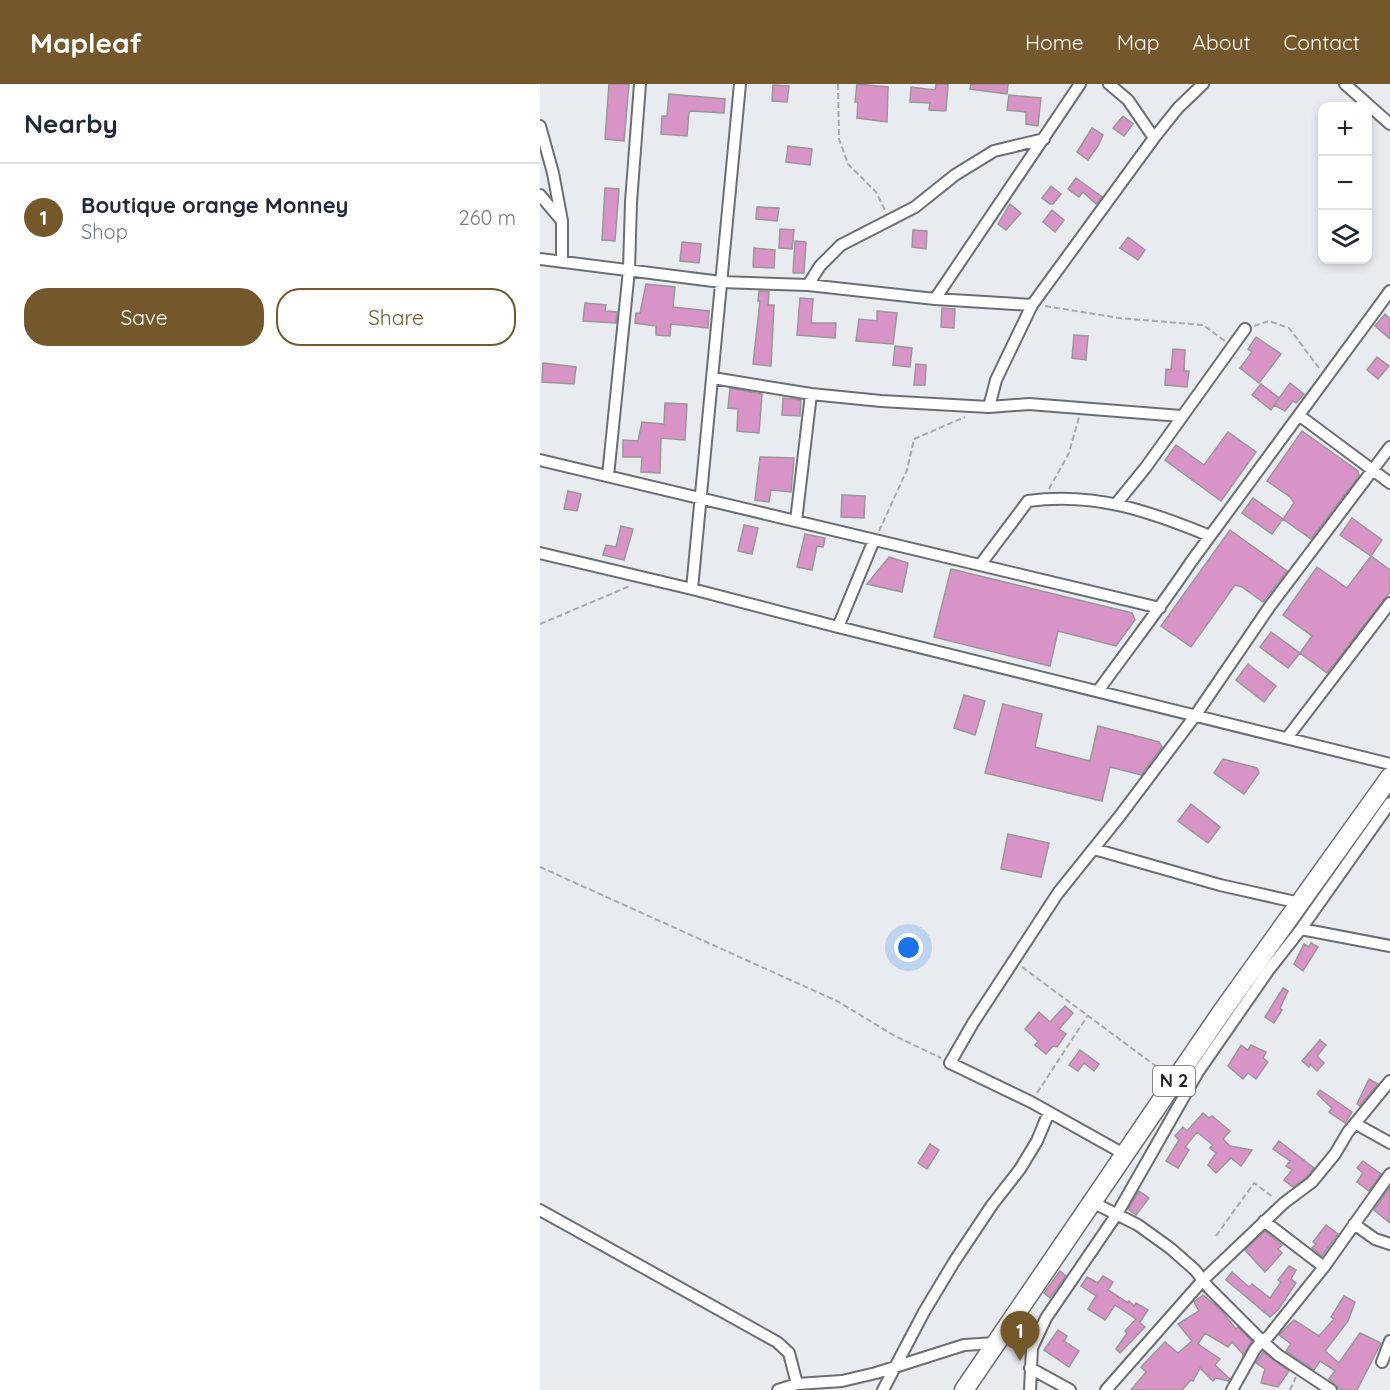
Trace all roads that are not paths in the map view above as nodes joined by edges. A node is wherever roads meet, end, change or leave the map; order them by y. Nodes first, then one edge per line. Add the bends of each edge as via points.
1 (640, 84) edge
2 (741, 84) edge
3 (1080, 84) edge
4 (1109, 84) edge
5 (1203, 84) edge
6 (1345, 84) edge
7 (1390, 124) edge
8 (540, 126) edge
9 (1154, 138) junction
10 (1044, 139) junction
11 (540, 195) edge
12 (562, 221) junction
13 (540, 259) edge
14 (562, 262) junction
15 (628, 270) junction
16 (721, 282) junction
17 (808, 285) junction
18 (1390, 291) edge
19 (935, 299) junction
20 (1032, 304) junction
21 (1245, 329) road end
22 (713, 378) junction
23 (812, 394) junction
24 (989, 407) junction
25 (1181, 416) junction
26 (1300, 416) junction
27 (1390, 447) edge
28 (540, 460) edge
29 (1372, 471) junction
30 (608, 476) junction
31 (1390, 483) edge
32 (701, 499) junction
33 (1116, 504) junction
34 (796, 521) junction
35 (1210, 536) junction
36 (874, 540) junction
37 (540, 553) edge
38 (980, 565) junction
39 (692, 589) junction
40 (1390, 603) edge
41 (1160, 608) junction
42 (838, 627) junction
43 (1098, 691) junction
44 (1195, 716) junction
45 (1287, 738) junction
46 (1390, 764) edge
47 (1390, 777) edge
48 (1389, 805) edge
49 (1094, 849) junction
50 (1300, 903) junction
51 (1301, 929) junction
52 (1390, 946) edge
53 (1390, 1081) edge
54 (1050, 1112) junction
55 (1356, 1124) junction
56 (1390, 1143) edge
57 (1124, 1154) junction
58 (1390, 1174) edge
59 (1092, 1202) junction
60 (540, 1210) edge
61 (1117, 1214) junction
62 (1264, 1221) junction
63 (1354, 1224) junction
64 (1390, 1244) edge
65 (1324, 1267) junction
66 (1203, 1280) junction
67 (1011, 1320) junction
68 (1036, 1339) junction
69 (1262, 1341) junction
70 (1390, 1341) edge
71 (996, 1343) junction
72 (1382, 1362) dead end
73 (896, 1366) junction
74 (1030, 1368) junction
75 (797, 1384) junction
76 (778, 1390) edge
77 (883, 1390) edge
78 (964, 1390) edge
79 (1030, 1390) edge
80 (1070, 1390) edge
81 (1106, 1390) edge
82 (1232, 1390) edge
83 (1331, 1390) edge

1 - 15 street
2 - 16 street
3 - 10 street
4 - 9 street via 1128,100
5 - 9 street
6 - 7 street
8 - 12 street via 554,173
9 - 20 street
10 - 17 street via 994,151 915,207 841,245
10 - 19 street
11 - 12 street
12 - 14 street
13 - 14 street
14 - 15 street
15 - 16 street
15 - 30 street
16 - 17 street
16 - 22 street
17 - 19 street
18 - 26 street
19 - 20 street
20 - 24 street via 996,380
21 - 25 street
22 - 23 street
22 - 32 street
23 - 24 street
23 - 34 street
24 - 25 street via 1029,404
25 - 33 street
26 - 29 street
26 - 35 street
27 - 29 street
28 - 30 street
29 - 31 street
29 - 44 street via 1241,645
30 - 32 street
32 - 34 street
32 - 39 street
33 - 35 street
33 - 38 street via 1070,498 1028,501
34 - 36 street
35 - 41 street
36 - 38 street
36 - 42 street
37 - 39 street
38 - 41 street
39 - 42 street
40 - 45 street
41 - 43 street
42 - 43 street
43 - 44 street
44 - 45 street
44 - 49 street
45 - 46 street
47 - 50 main road, N 2
48 - 51 street
49 - 50 street
49 - 54 street via 1058,893 950,1063
50 - 57 main road, N 2
51 - 52 street
51 - 61 street via 1198,1072
53 - 55 street
54 - 57 street
54 - 73 street via 1037,1142 954,1262
55 - 56 street
55 - 62 street via 1312,1182
57 - 59 main road, N 2
58 - 63 street
59 - 61 street
59 - 67 main road, N 2
60 - 75 street via 777,1342 789,1353
61 - 66 street via 1160,1241
61 - 68 street
62 - 65 street
62 - 66 street
63 - 64 street
63 - 65 street
65 - 69 street
66 - 69 street
66 - 81 street
67 - 68 street
67 - 71 main road, N 2
68 - 74 street
69 - 82 street
69 - 83 street
70 - 72 street
71 - 73 street via 964,1345
71 - 78 main road, N 2
73 - 75 street via 842,1381
73 - 77 street
74 - 79 street
74 - 80 street
75 - 76 street

